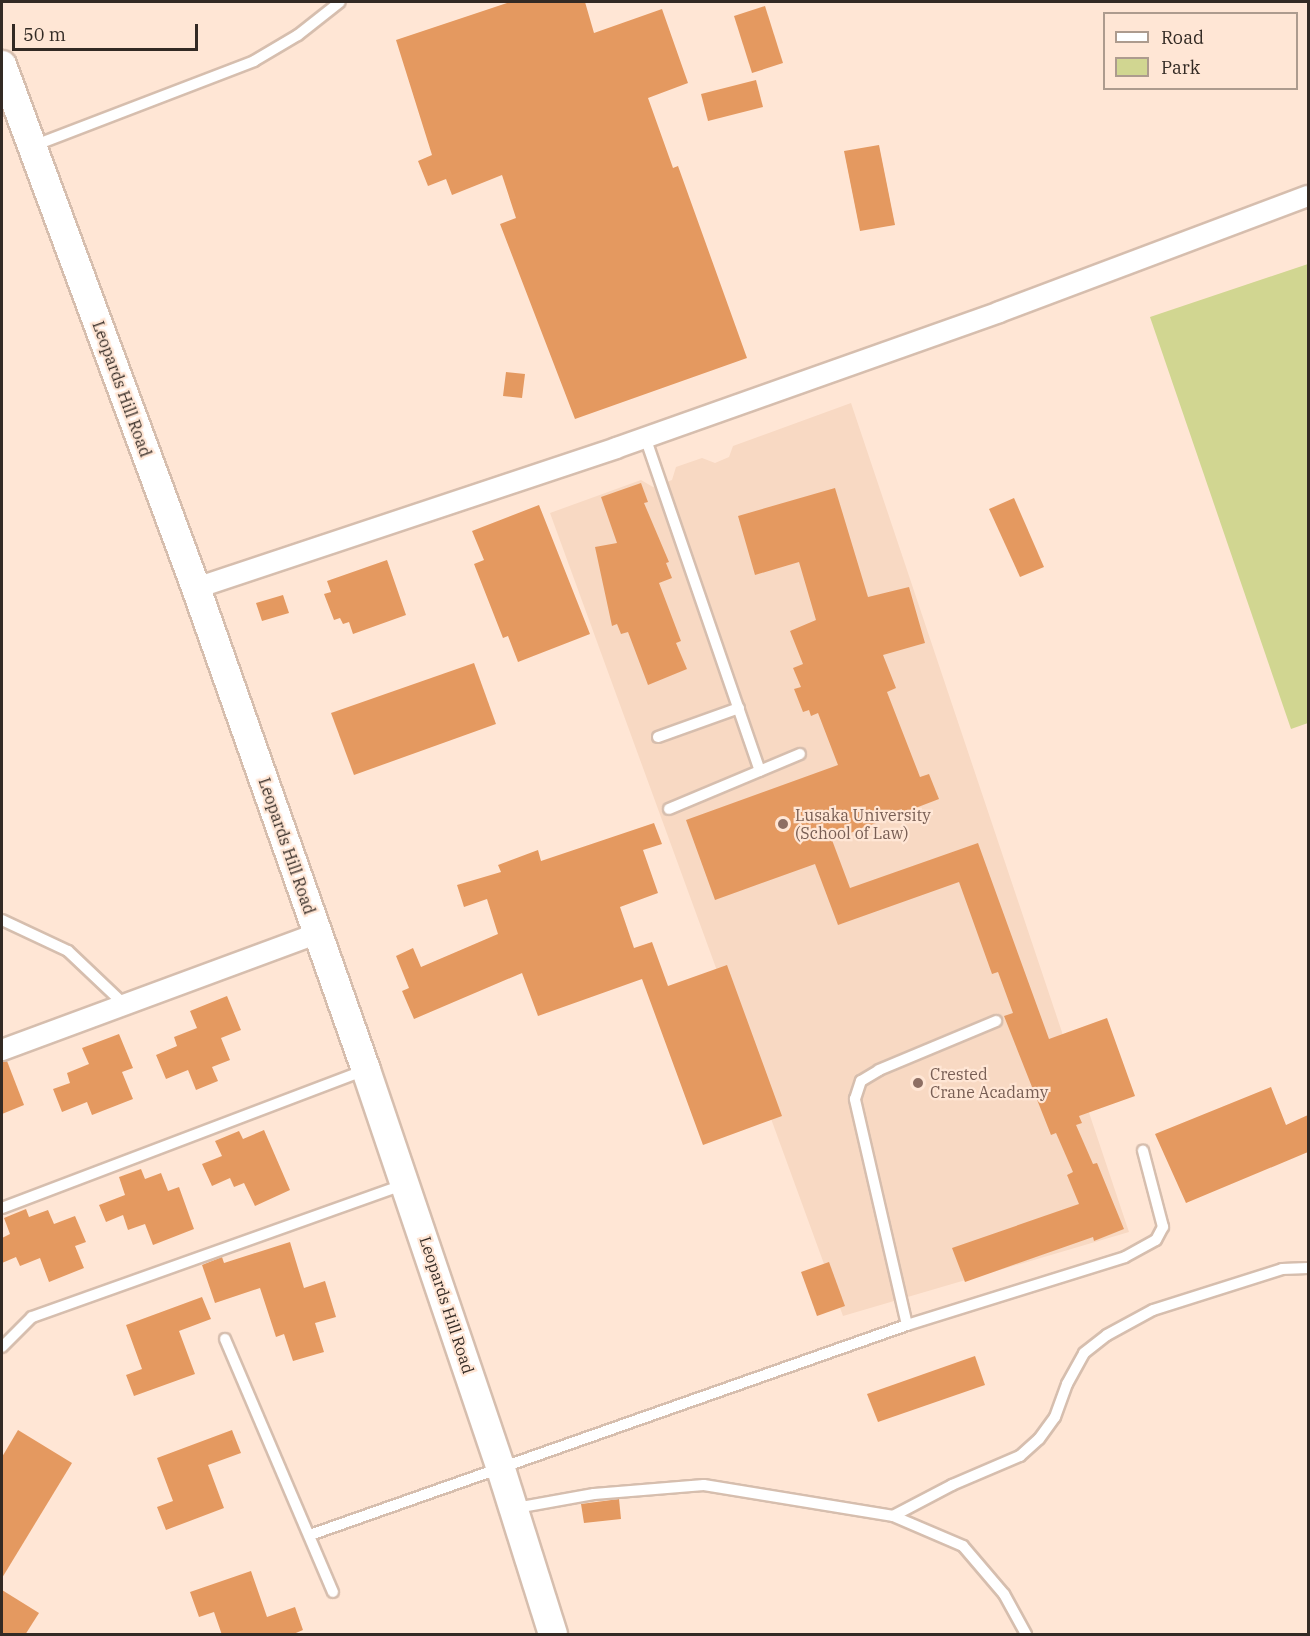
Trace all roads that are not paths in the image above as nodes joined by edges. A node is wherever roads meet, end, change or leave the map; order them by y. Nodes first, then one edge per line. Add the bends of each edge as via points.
1 (340, 2) edge
2 (2, 65) edge
3 (30, 147) junction
4 (1308, 196) edge
5 (645, 437) junction
6 (196, 588) junction
7 (739, 708) junction
8 (658, 737) dead end
9 (801, 754) dead end
10 (760, 771) junction
11 (669, 809) dead end
12 (2, 920) edge
13 (318, 933) junction
14 (125, 1005) junction
15 (996, 1021) dead end
16 (2, 1050) edge
17 (366, 1070) junction
18 (1143, 1151) dead end
19 (406, 1184) junction
20 (2, 1208) edge
21 (1308, 1268) edge
22 (907, 1325) junction
23 (225, 1339) dead end
24 (2, 1347) edge
25 (500, 1466) junction
26 (512, 1509) junction
27 (893, 1516) junction
28 (310, 1535) junction
29 (333, 1592) dead end
30 (552, 1635) edge
31 (1026, 1635) edge

1 - 3 lane via 298,36 254,62
2 - 3 main road, Leopards Hill Road
3 - 6 main road, Leopards Hill Road
4 - 5 street via 999,312
5 - 6 street
5 - 7 lane
6 - 13 main road, Leopards Hill Road
7 - 8 lane
7 - 10 lane
9 - 10 lane
10 - 11 lane
12 - 14 lane via 68,951
13 - 14 street
13 - 17 main road, Leopards Hill Road
14 - 16 street
15 - 22 lane via 879,1070 861,1081 855,1099
17 - 19 main road, Leopards Hill Road
17 - 20 lane
18 - 22 lane via 1163,1227 1156,1240 1125,1257
19 - 24 lane via 32,1317
19 - 25 main road, Leopards Hill Road
21 - 27 lane via 1282,1269 1153,1310 1107,1335 1084,1353 1055,1417 1020,1456
22 - 25 lane
23 - 28 lane
25 - 26 main road, Leopards Hill Road
25 - 28 lane
26 - 27 lane via 594,1494 704,1485
26 - 30 main road, Leopards Hill Road
27 - 31 lane via 963,1546 1004,1594
28 - 29 lane

